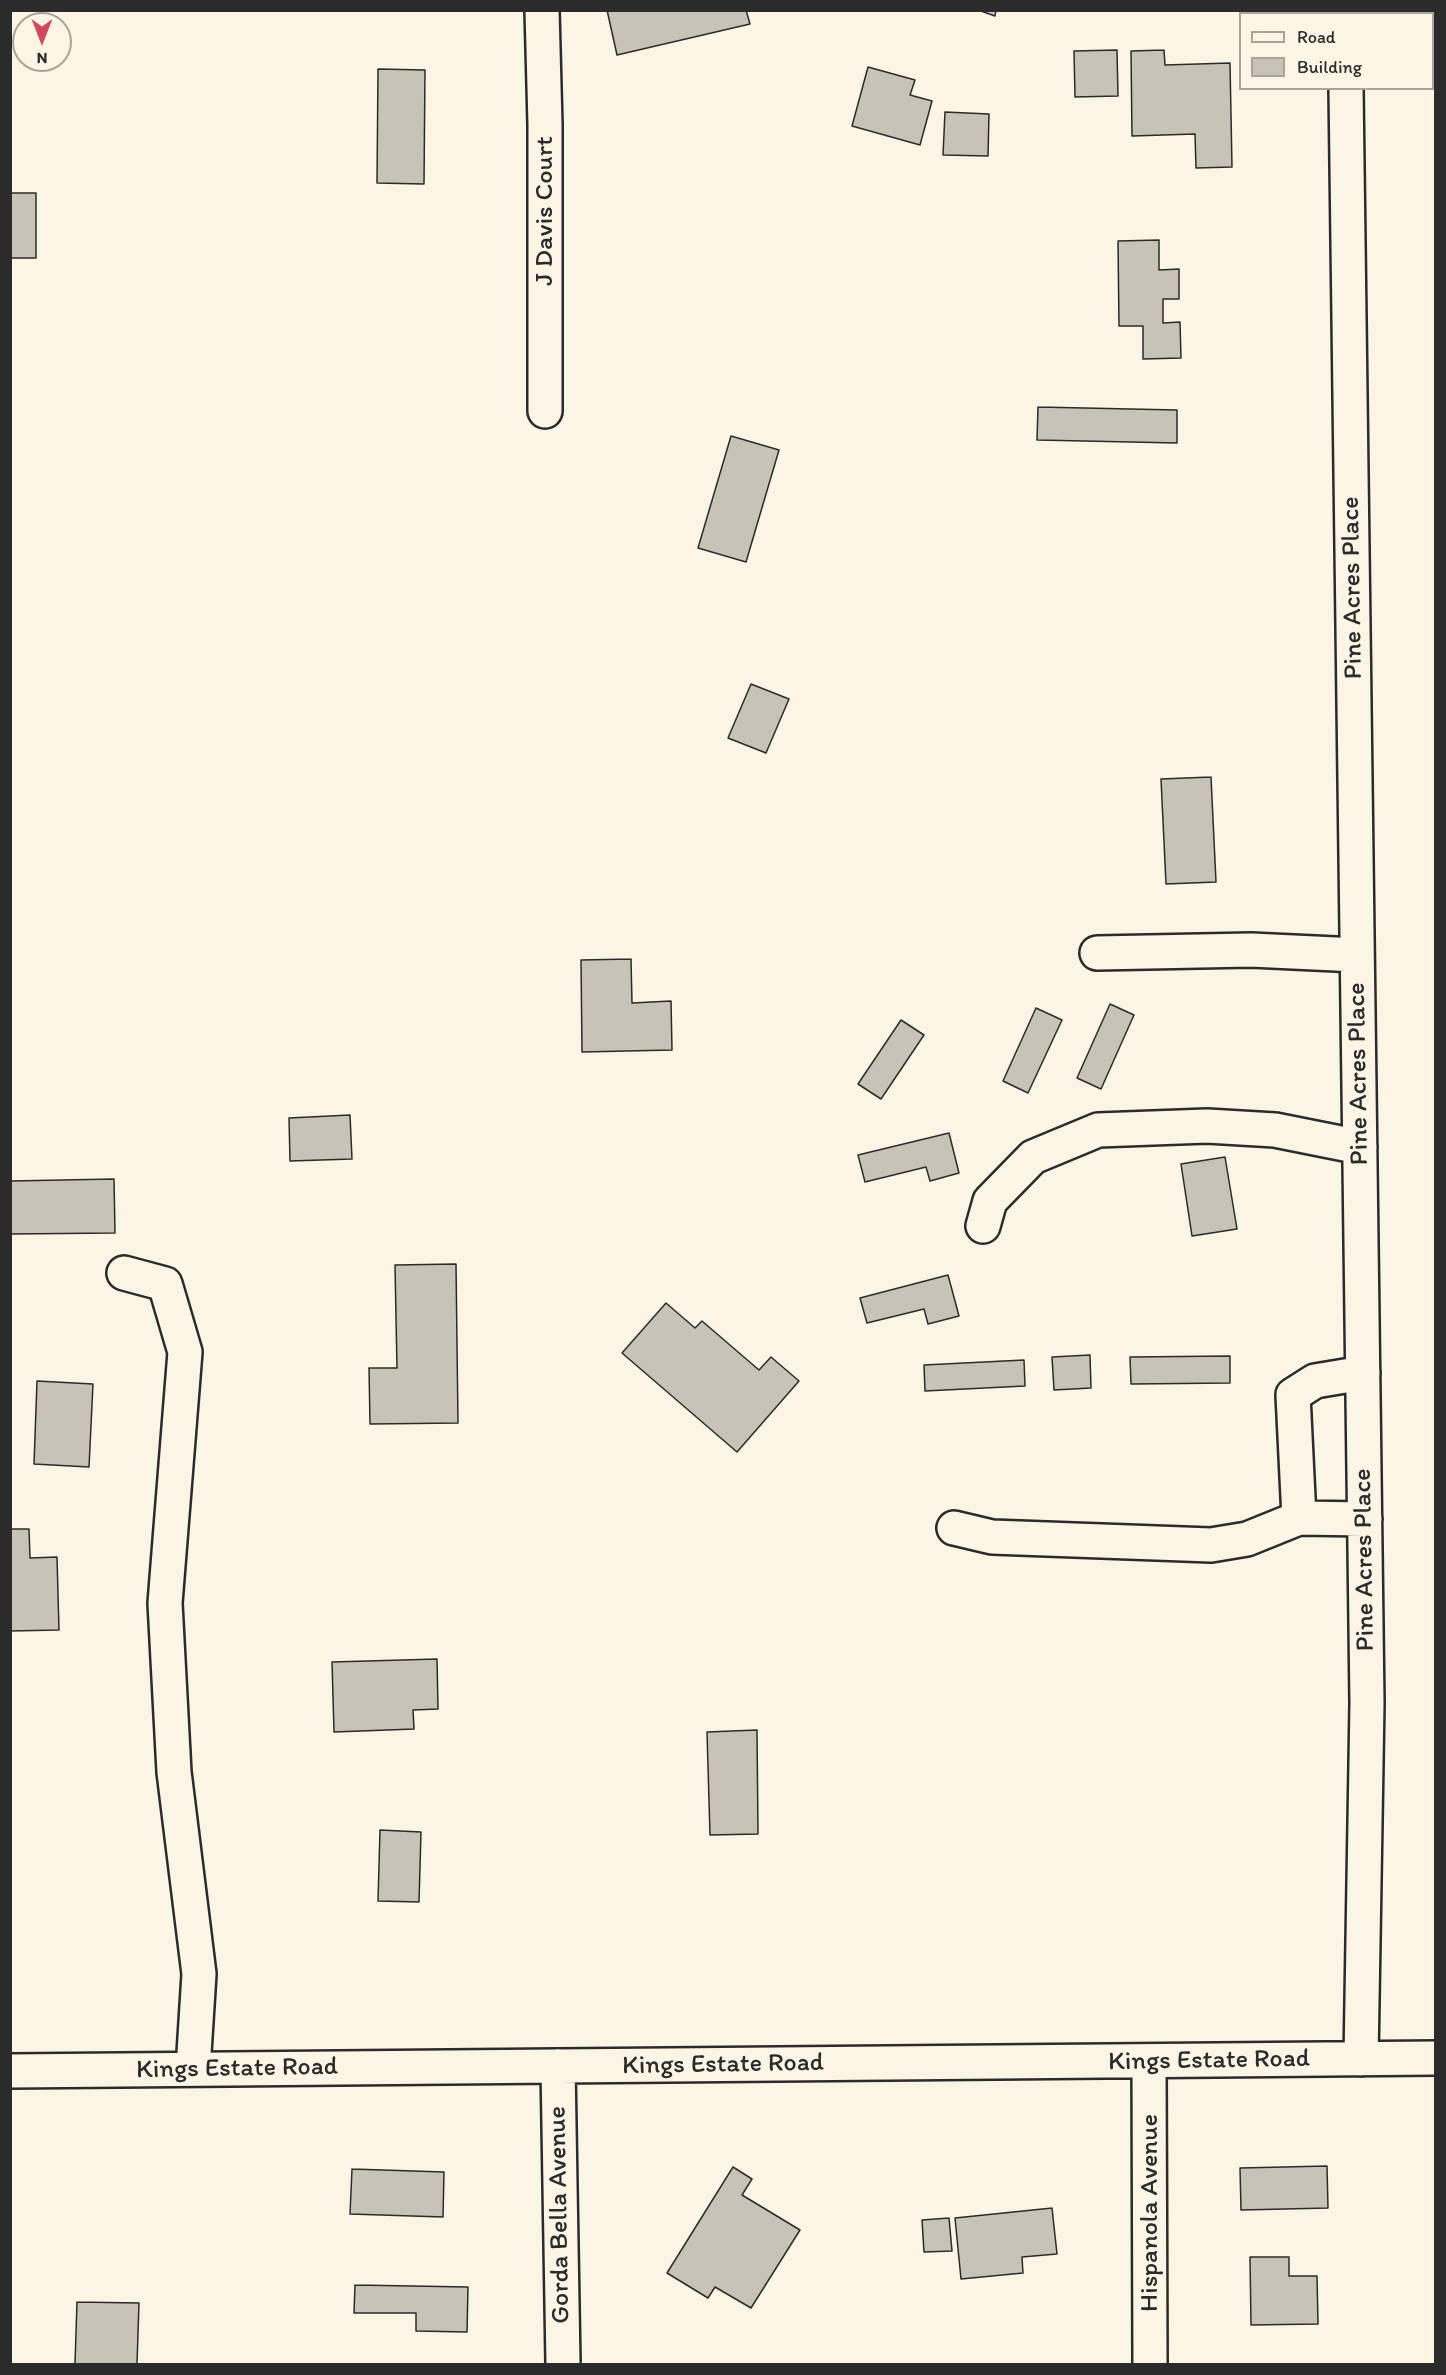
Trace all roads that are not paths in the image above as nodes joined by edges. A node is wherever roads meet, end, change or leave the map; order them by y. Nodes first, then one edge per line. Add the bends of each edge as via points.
1 (542, 10) edge
2 (1346, 90) edge
3 (545, 411) dead end
4 (1097, 953) dead end
5 (1357, 955) junction
6 (1360, 1147) junction
7 (983, 1226) dead end
8 (124, 1273) dead end
9 (1363, 1373) junction
10 (1299, 1518) junction
11 (1365, 1519) junction
12 (954, 1528) dead end
13 (1436, 2058) edge
14 (1361, 2059) junction
15 (1149, 2061) junction
16 (558, 2066) junction
17 (193, 2069) junction
18 (10, 2071) edge
19 (563, 2364) edge
20 (1150, 2364) edge

1 - 3 street, J Davis Court
2 - 5 street, Pine Acres Place
4 - 5 street via 1251,950
5 - 6 street, Pine Acres Place
6 - 7 street via 1275,1130 1230,1127 1098,1130 1033,1157 990,1201
6 - 9 street, Pine Acres Place
8 - 17 street via 165,1284 185,1352 165,1603 174,1772 199,1974
9 - 10 street via 1315,1381 1293,1395
9 - 11 street, Pine Acres Place
10 - 11 street
10 - 12 street via 1247,1539 1211,1545 992,1537
11 - 14 street, Pine Acres Place via 1367,1703
13 - 14 street, Kings Estate Road
14 - 15 street, Kings Estate Road
15 - 16 street, Kings Estate Road
15 - 20 street, Hispanola Avenue
16 - 17 street, Kings Estate Road
16 - 19 street, Gorda Bella Avenue
17 - 18 street, Kings Estate Road

